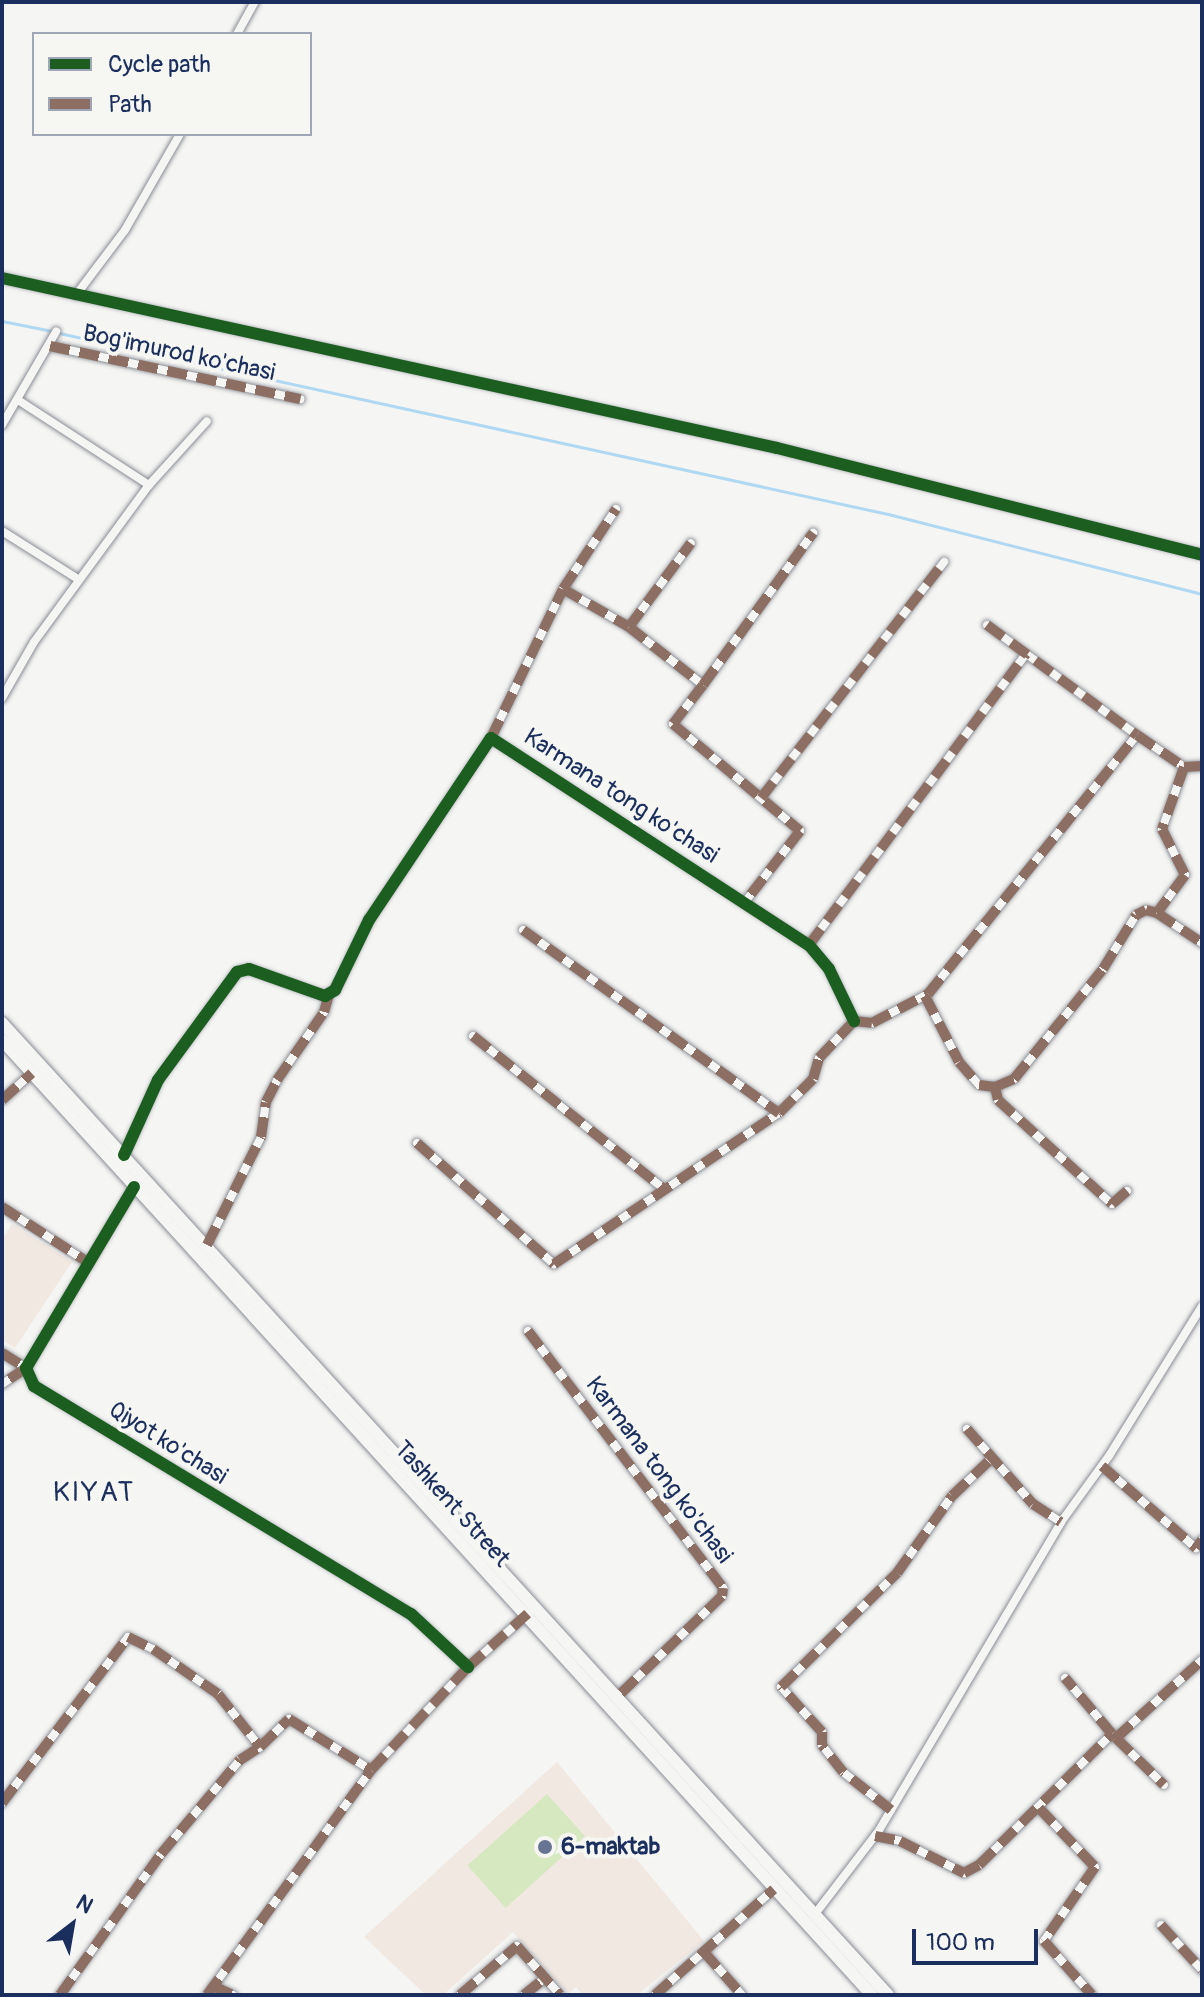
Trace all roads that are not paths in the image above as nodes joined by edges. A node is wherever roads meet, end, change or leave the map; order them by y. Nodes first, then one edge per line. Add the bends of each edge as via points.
1 (255, 2) edge
2 (238, 32) edge
3 (179, 136) edge
4 (2, 278) edge
5 (76, 295) junction
6 (56, 332) dead end
7 (50, 346) junction
8 (300, 399) dead end
9 (18, 400) junction
10 (207, 421) dead end
11 (2, 425) edge
12 (149, 485) junction
13 (616, 509) dead end
14 (2, 531) edge
15 (813, 533) dead end
16 (691, 543) dead end
17 (1202, 555) edge
18 (944, 562) dead end
19 (78, 579) junction
20 (563, 589) junction
21 (987, 625) dead end
22 (629, 627) junction
23 (1026, 654) junction
24 (703, 685) junction
25 (2, 698) edge
26 (1137, 735) junction
27 (491, 738) junction
28 (1202, 766) edge
29 (1184, 767) junction
30 (761, 798) junction
31 (745, 902) junction
32 (1157, 913) junction
33 (523, 930) dead end
34 (1202, 943) edge
35 (809, 945) junction
36 (329, 994) junction
37 (925, 996) junction
38 (854, 1021) junction
39 (2, 1023) edge
40 (473, 1036) dead end
41 (2, 1040) edge
42 (32, 1073) junction
43 (995, 1087) junction
44 (2, 1100) edge
45 (779, 1113) junction
46 (417, 1143) dead end
47 (124, 1155) junction
48 (134, 1187) junction
49 (663, 1188) junction
50 (1127, 1191) dead end
51 (2, 1207) edge
52 (207, 1245) junction
53 (89, 1263) junction
54 (1202, 1306) edge
55 (528, 1331) dead end
56 (2, 1353) edge
57 (26, 1368) junction
58 (2, 1384) edge
59 (967, 1429) dead end
60 (992, 1458) junction
61 (1102, 1466) junction
62 (1061, 1522) junction
63 (1200, 1547) edge
64 (535, 1607) junction
65 (525, 1617) junction
66 (1202, 1660) edge
67 (468, 1667) junction
68 (1065, 1678) dead end
69 (617, 1697) junction
70 (1114, 1736) junction
71 (260, 1747) junction
72 (371, 1770) junction
73 (1164, 1785) dead end
74 (2, 1803) edge
75 (1039, 1808) junction
76 (891, 1810) junction
77 (875, 1836) junction
78 (774, 1889) junction
79 (815, 1914) junction
80 (1161, 1925) dead end
81 (704, 1952) junction
82 (1202, 1970) edge
83 (545, 1978) junction
84 (213, 1986) junction
85 (60, 1995) edge
86 (207, 1995) edge
87 (233, 1995) edge
88 (460, 1995) edge
89 (524, 1995) edge
90 (560, 1995) edge
91 (655, 1995) edge
92 (742, 1995) edge
93 (872, 1995) edge
94 (888, 1995) edge
95 (1092, 1995) edge

1 - 2 street
3 - 5 street via 125,230
4 - 5 street
5 - 17 street via 777,448
6 - 7 street, Bog'imurod ko'chasi
7 - 8 street, Bog'imurod ko'chasi
7 - 9 street, Bog'imurod ko'chasi
9 - 11 street, Bog'imurod ko'chasi
9 - 12 street
10 - 12 street
12 - 19 street
13 - 20 street, Karmana tong ko'chasi
14 - 19 street
15 - 24 street
16 - 22 street
18 - 30 street
19 - 25 street
20 - 22 street
20 - 27 street, Karmana tong ko'chasi
21 - 23 street
22 - 24 street
23 - 26 street
23 - 35 street
24 - 30 street via 673,724
26 - 29 street
26 - 37 street
27 - 31 street, Karmana tong ko'chasi
27 - 36 street, Karmana tong ko'chasi via 369,920 347,971
28 - 29 street
29 - 32 street via 1162,829 1185,875
30 - 31 street via 800,831
31 - 35 street, Karmana tong ko'chasi
32 - 34 street
32 - 43 street via 1146,910 1136,915 1103,969 1014,1079
33 - 45 street
35 - 38 street, Karmana tong ko'chasi via 829,969
36 - 47 street via 249,969 226,980 158,1080
36 - 52 street, Karmana tong ko'chasi via 324,1012 266,1102 261,1137
37 - 38 street via 872,1023
37 - 43 street via 959,1062 979,1085
38 - 45 street via 819,1058 813,1079
39 - 47 highway, Tashkent Street
40 - 49 street
41 - 42 highway, Tashkent Street
42 - 44 street
42 - 48 highway, Tashkent Street
43 - 50 street via 998,1100 1112,1204
45 - 49 street
46 - 49 street via 554,1264
47 - 52 highway, Tashkent Street
48 - 53 street
48 - 65 highway, Tashkent Street
51 - 53 street
52 - 64 highway, Tashkent Street
53 - 57 street
54 - 61 street
55 - 69 street, Karmana tong ko'chasi via 723,1588 722,1596
56 - 57 street, Qiyot ko'chasi
57 - 58 street
57 - 67 street, Qiyot ko'chasi via 34,1386 411,1614
59 - 60 street
60 - 62 street via 1033,1504
60 - 76 street via 952,1496 897,1573 781,1687 822,1732 822,1745 843,1772
61 - 62 street
61 - 63 street
62 - 76 street
64 - 65 street
64 - 69 highway, Tashkent Street
65 - 67 street
65 - 78 highway, Tashkent Street
66 - 70 street
67 - 72 street
68 - 70 street
69 - 79 highway, Tashkent Street
70 - 73 street
70 - 75 street
71 - 72 street via 289,1719
71 - 74 street via 218,1694 128,1637
71 - 85 street via 240,1760 169,1844
72 - 84 street
75 - 77 street via 964,1873 900,1841
75 - 95 street via 1095,1867 1044,1941
76 - 77 street
77 - 79 street
78 - 81 street
78 - 93 highway, Tashkent Street
79 - 94 highway
80 - 82 street
81 - 91 street
81 - 92 street
83 - 88 street via 517,1946
83 - 89 street
83 - 90 street
84 - 86 street
84 - 87 street

